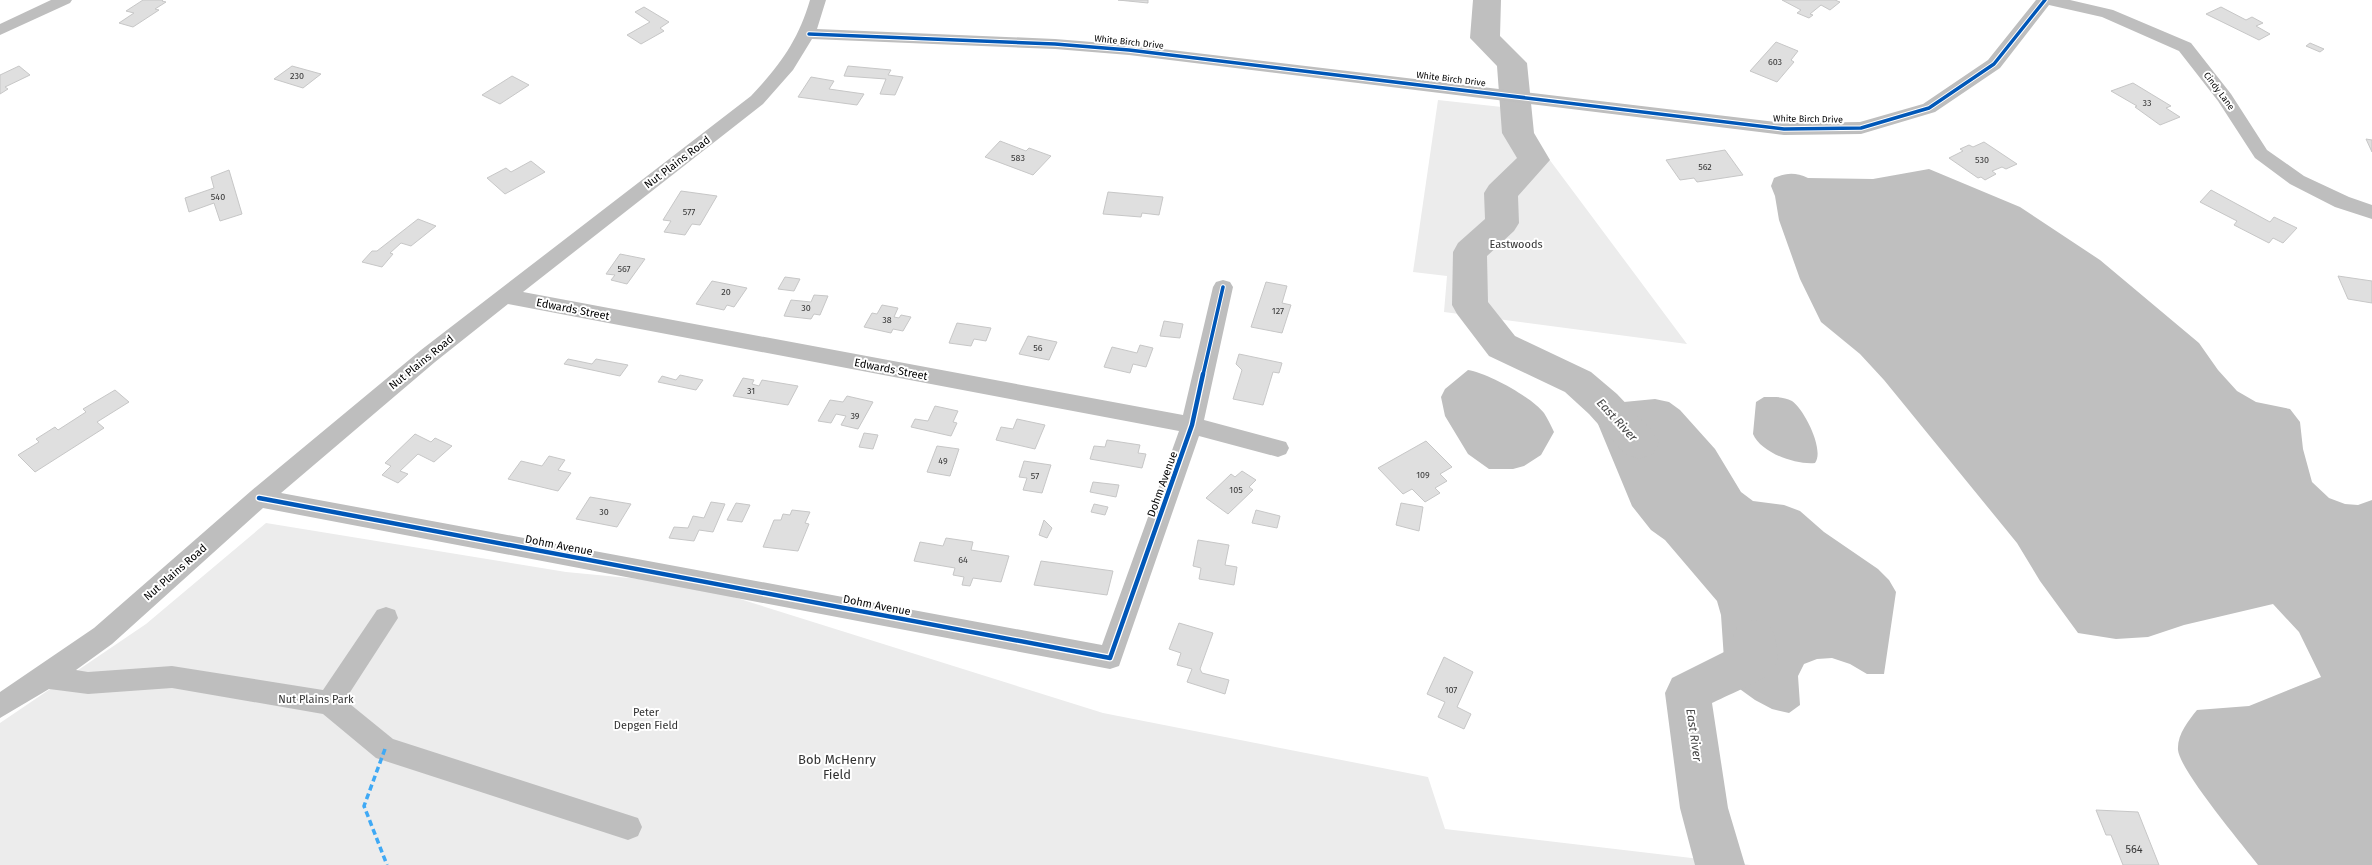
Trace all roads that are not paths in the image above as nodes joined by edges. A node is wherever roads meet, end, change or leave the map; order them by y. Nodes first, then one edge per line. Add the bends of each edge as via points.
1 (64, 0) edge
2 (818, 0) edge
3 (2046, 0) edge
4 (0, 30) edge
5 (809, 34) junction
6 (2372, 212) edge
7 (1223, 286) dead end
8 (503, 296) junction
9 (1192, 425) junction
10 (1278, 448) dead end
11 (259, 498) junction
12 (386, 618) dead end
13 (46, 677) junction
14 (329, 703) junction
15 (0, 706) edge
16 (628, 827) dead end

1 - 4 street
2 - 5 street, Nut Plains Road
3 - 5 street, White Birch Drive via 1994,64 1929,108 1861,128 1784,129 1129,50 1055,44
3 - 6 street, Cindy Lane via 2107,13 2185,46 2225,98 2261,154 2297,180 2342,202
5 - 8 street, Nut Plains Road via 788,66 757,100
7 - 9 street, Dohm Avenue
8 - 9 street, Edwards Street
8 - 11 street, Nut Plains Road via 368,405
9 - 10 street, Edwards Street
9 - 11 street, Dohm Avenue via 1110,658
11 - 13 street, Nut Plains Road via 103,636
12 - 14 street
13 - 14 street via 88,683 172,677
13 - 15 street, Nut Plains Road
14 - 16 street via 385,749

